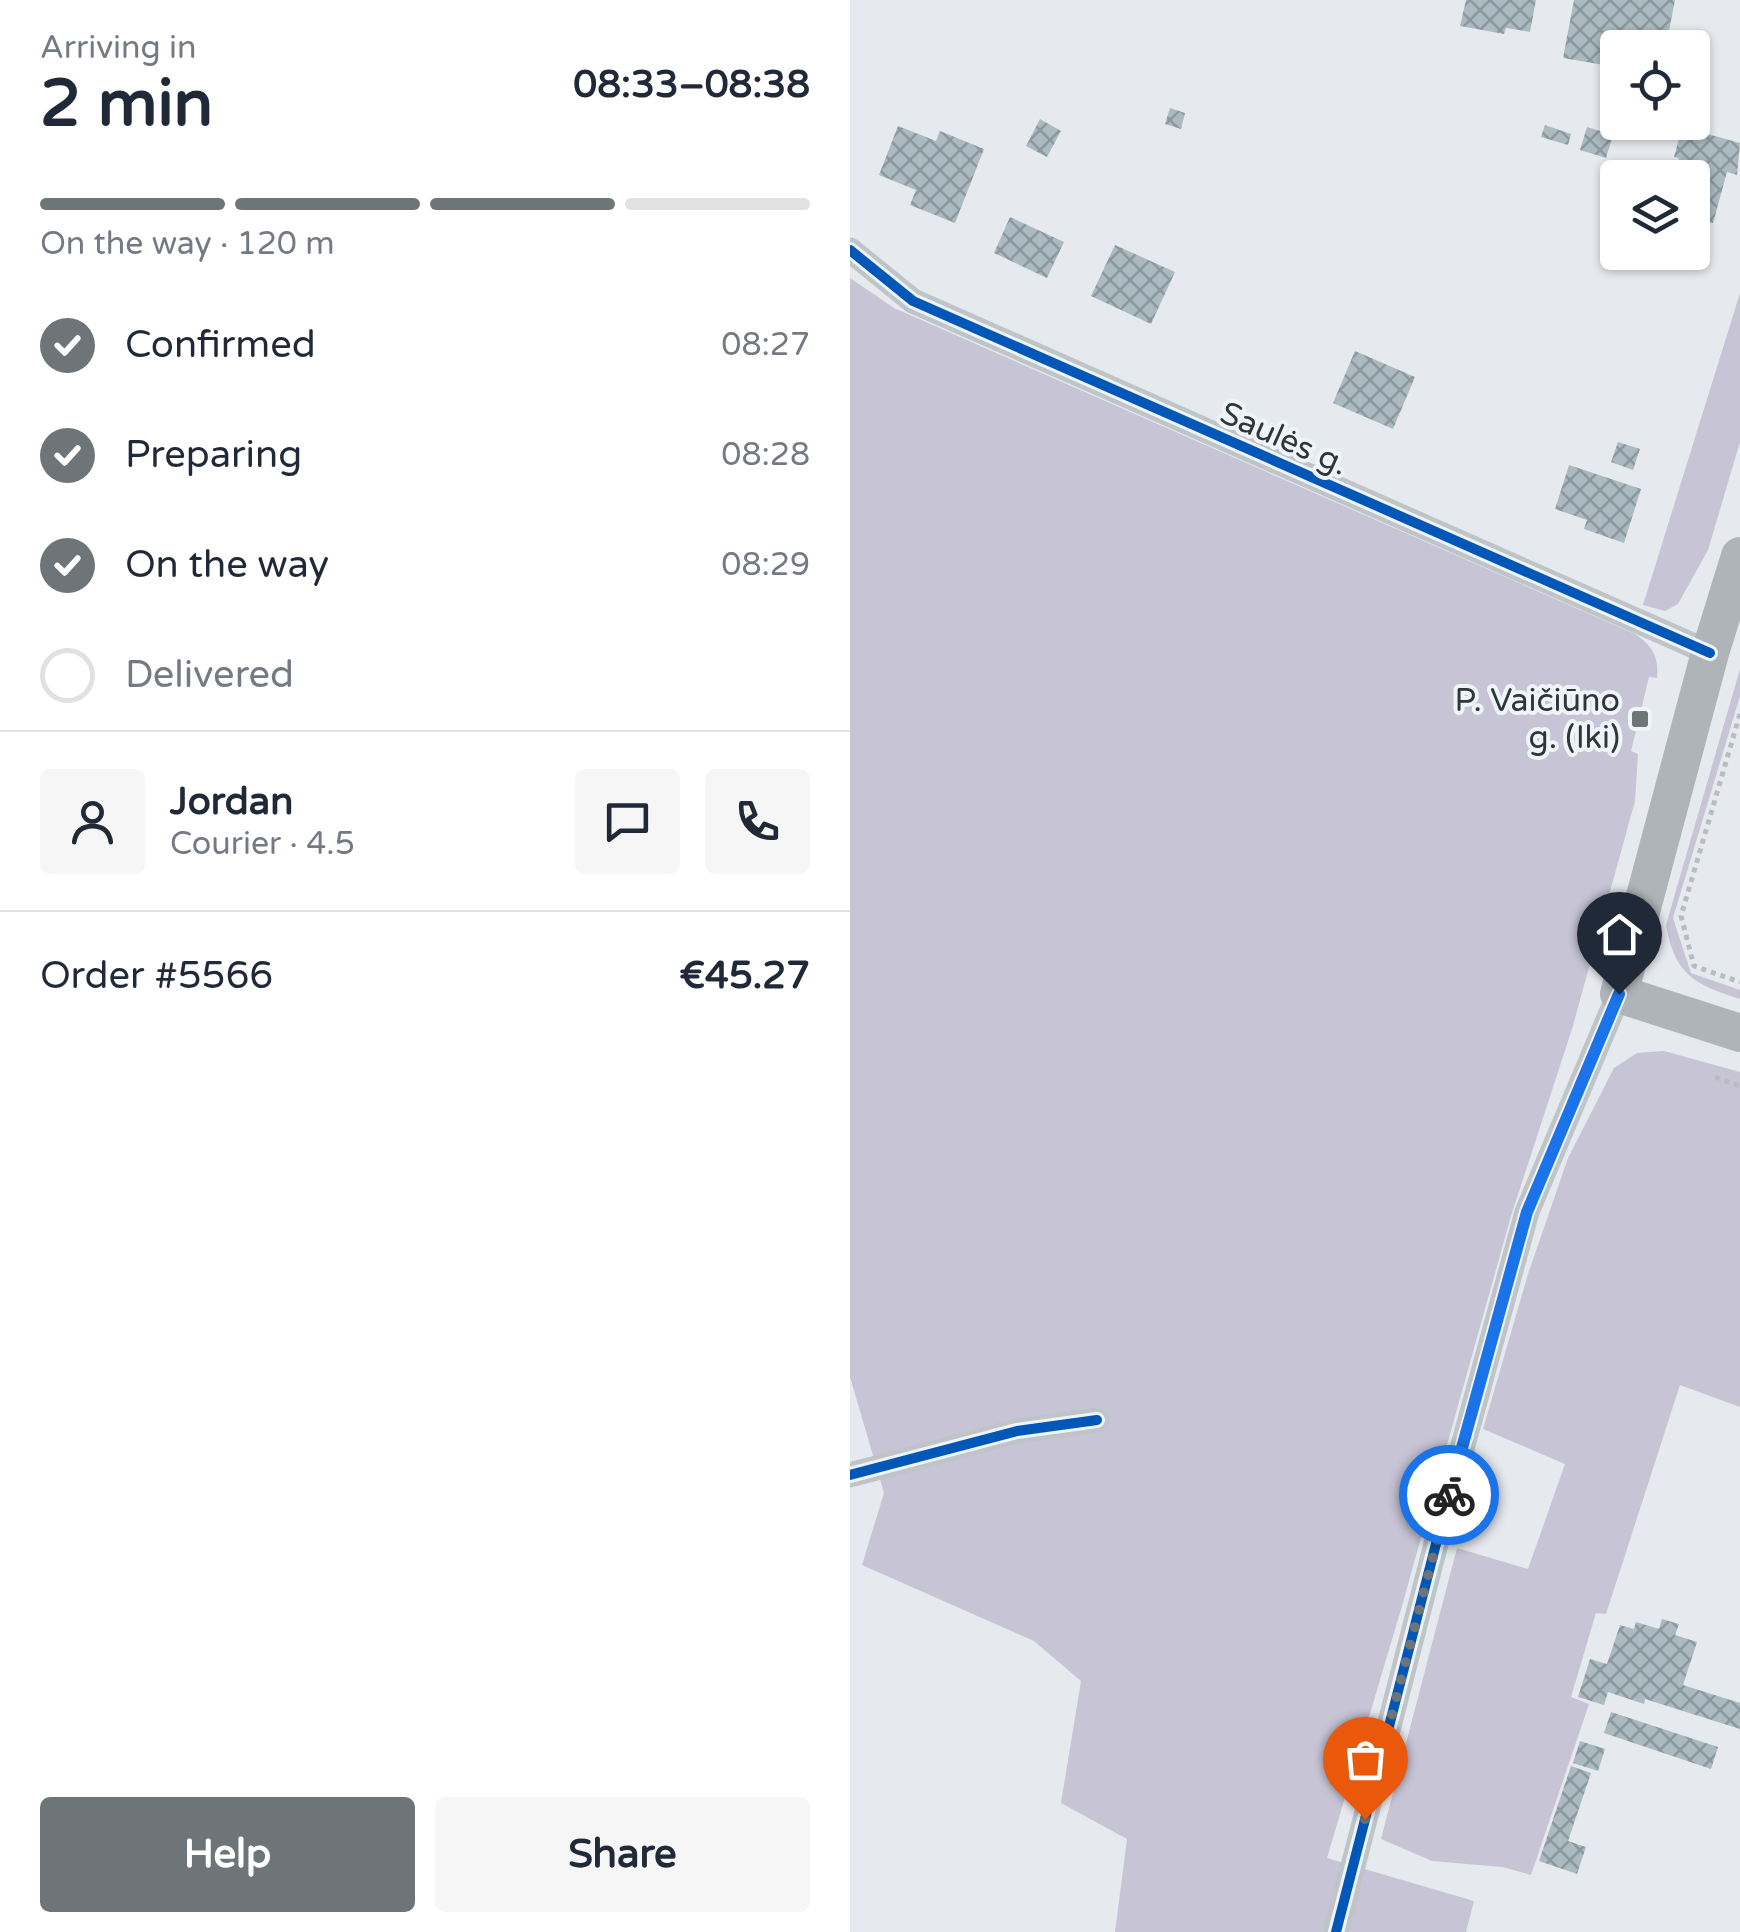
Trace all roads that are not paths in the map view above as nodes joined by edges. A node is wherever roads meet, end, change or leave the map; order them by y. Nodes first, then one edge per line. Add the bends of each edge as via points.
1 (850, 250) edge
2 (1740, 556) edge
3 (1710, 654) junction
4 (1619, 994) junction
5 (1740, 1033) edge
6 (1097, 1420) dead end
7 (850, 1475) edge
8 (1336, 1932) edge

1 - 3 street, Saulės g. via 914,301
2 - 3 main road
3 - 4 main road
4 - 5 main road
4 - 8 street via 1527,1212
6 - 7 street via 1017,1431

